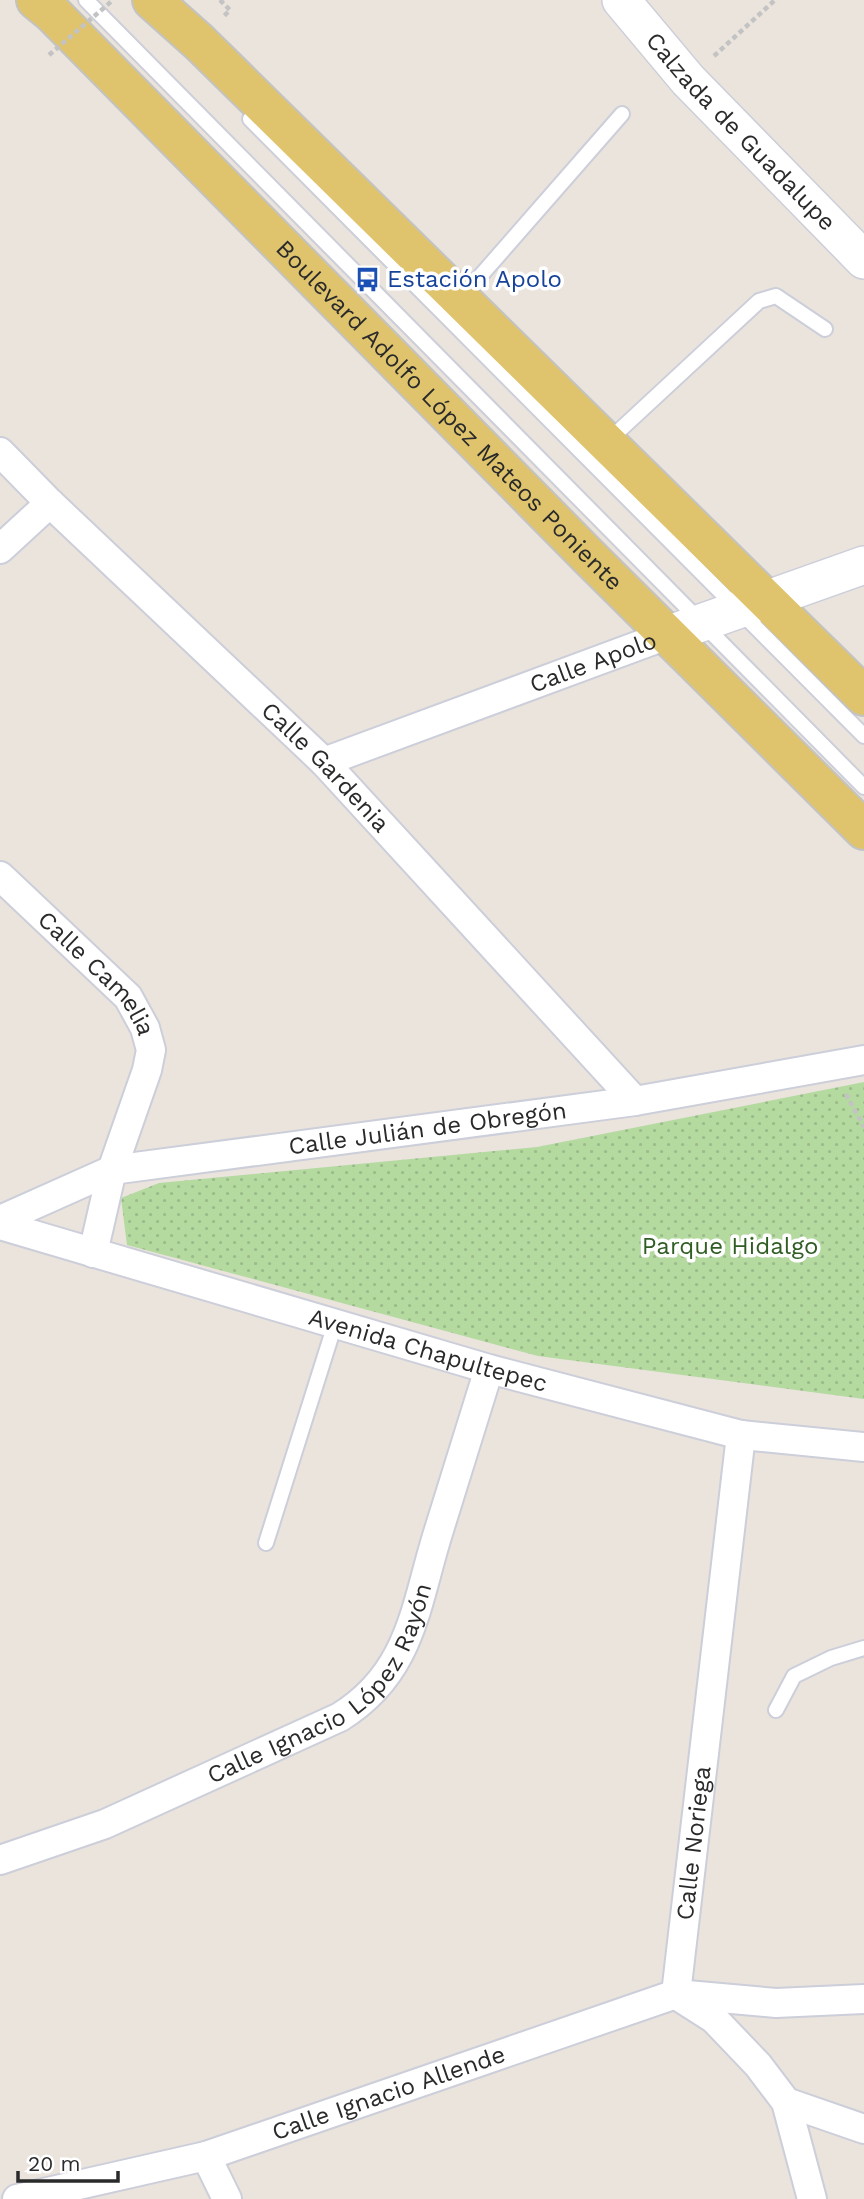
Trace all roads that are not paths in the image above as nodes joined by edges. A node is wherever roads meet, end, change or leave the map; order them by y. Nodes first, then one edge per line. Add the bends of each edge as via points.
1 (36, 0) edge
2 (86, 0) edge
3 (152, 0) edge
4 (621, 0) edge
5 (239, 108) dead end
6 (622, 114) dead end
7 (864, 260) edge
8 (459, 300) junction
9 (825, 329) dead end
10 (606, 443) junction
11 (0, 452) edge
12 (50, 502) junction
13 (0, 549) edge
14 (864, 565) edge
15 (752, 604) junction
16 (684, 629) junction
17 (864, 696) edge
18 (864, 736) edge
19 (324, 762) junction
20 (864, 788) edge
21 (864, 830) edge
22 (0, 876) edge
23 (864, 1060) edge
24 (635, 1101) junction
25 (112, 1170) junction
26 (0, 1222) edge
27 (93, 1253) junction
28 (335, 1324) junction
29 (489, 1369) junction
30 (741, 1436) junction
31 (864, 1447) edge
32 (266, 1543) dead end
33 (864, 1648) edge
34 (776, 1710) dead end
35 (0, 1860) edge
36 (676, 1994) junction
37 (864, 1999) edge
38 (786, 2102) junction
39 (864, 2129) edge
40 (206, 2156) junction
41 (17, 2199) edge
42 (227, 2199) edge
43 (812, 2199) edge

1 - 16 main road, Boulevard Adolfo López Mateos Poniente
2 - 16 lane
3 - 8 main road
4 - 7 street, Calzada de Guadalupe via 688,80
5 - 15 lane
6 - 8 lane
8 - 10 main road
9 - 10 lane via 776,296 759,301
10 - 15 main road
11 - 12 street, Calle Gardenia
12 - 13 street
12 - 19 street, Calle Gardenia
14 - 15 street, Calle Apolo
15 - 16 street, Calle Apolo
15 - 17 main road
15 - 18 lane
16 - 19 street, Calle Apolo
16 - 20 lane
16 - 21 main road, Boulevard Adolfo López Mateos Poniente
19 - 24 street, Calle Gardenia
22 - 25 street, Calle Camelia via 128,997 145,1028 151,1050 147,1070
23 - 24 street, Calle Julián de Obregón
24 - 25 street, Calle Julián de Obregón
25 - 26 street, Calle Julián de Obregón
25 - 27 street, Calle Camelia
26 - 27 street, Avenida Chapultepec
27 - 28 street, Avenida Chapultepec
28 - 29 street, Avenida Chapultepec
28 - 32 lane
29 - 30 street, Avenida Chapultepec
29 - 35 street, Calle Ignacio López Rayón via 412,1629 373,1692 340,1717 105,1824
30 - 31 street, Avenida Chapultepec
30 - 36 street, Calle Noriega
33 - 34 lane via 794,1675
36 - 37 street via 776,2003
36 - 38 street via 714,2019 758,2064
36 - 40 street, Calle Ignacio Allende
38 - 39 street
38 - 43 street
40 - 41 street, Calle Ignacio Allende
40 - 42 street

